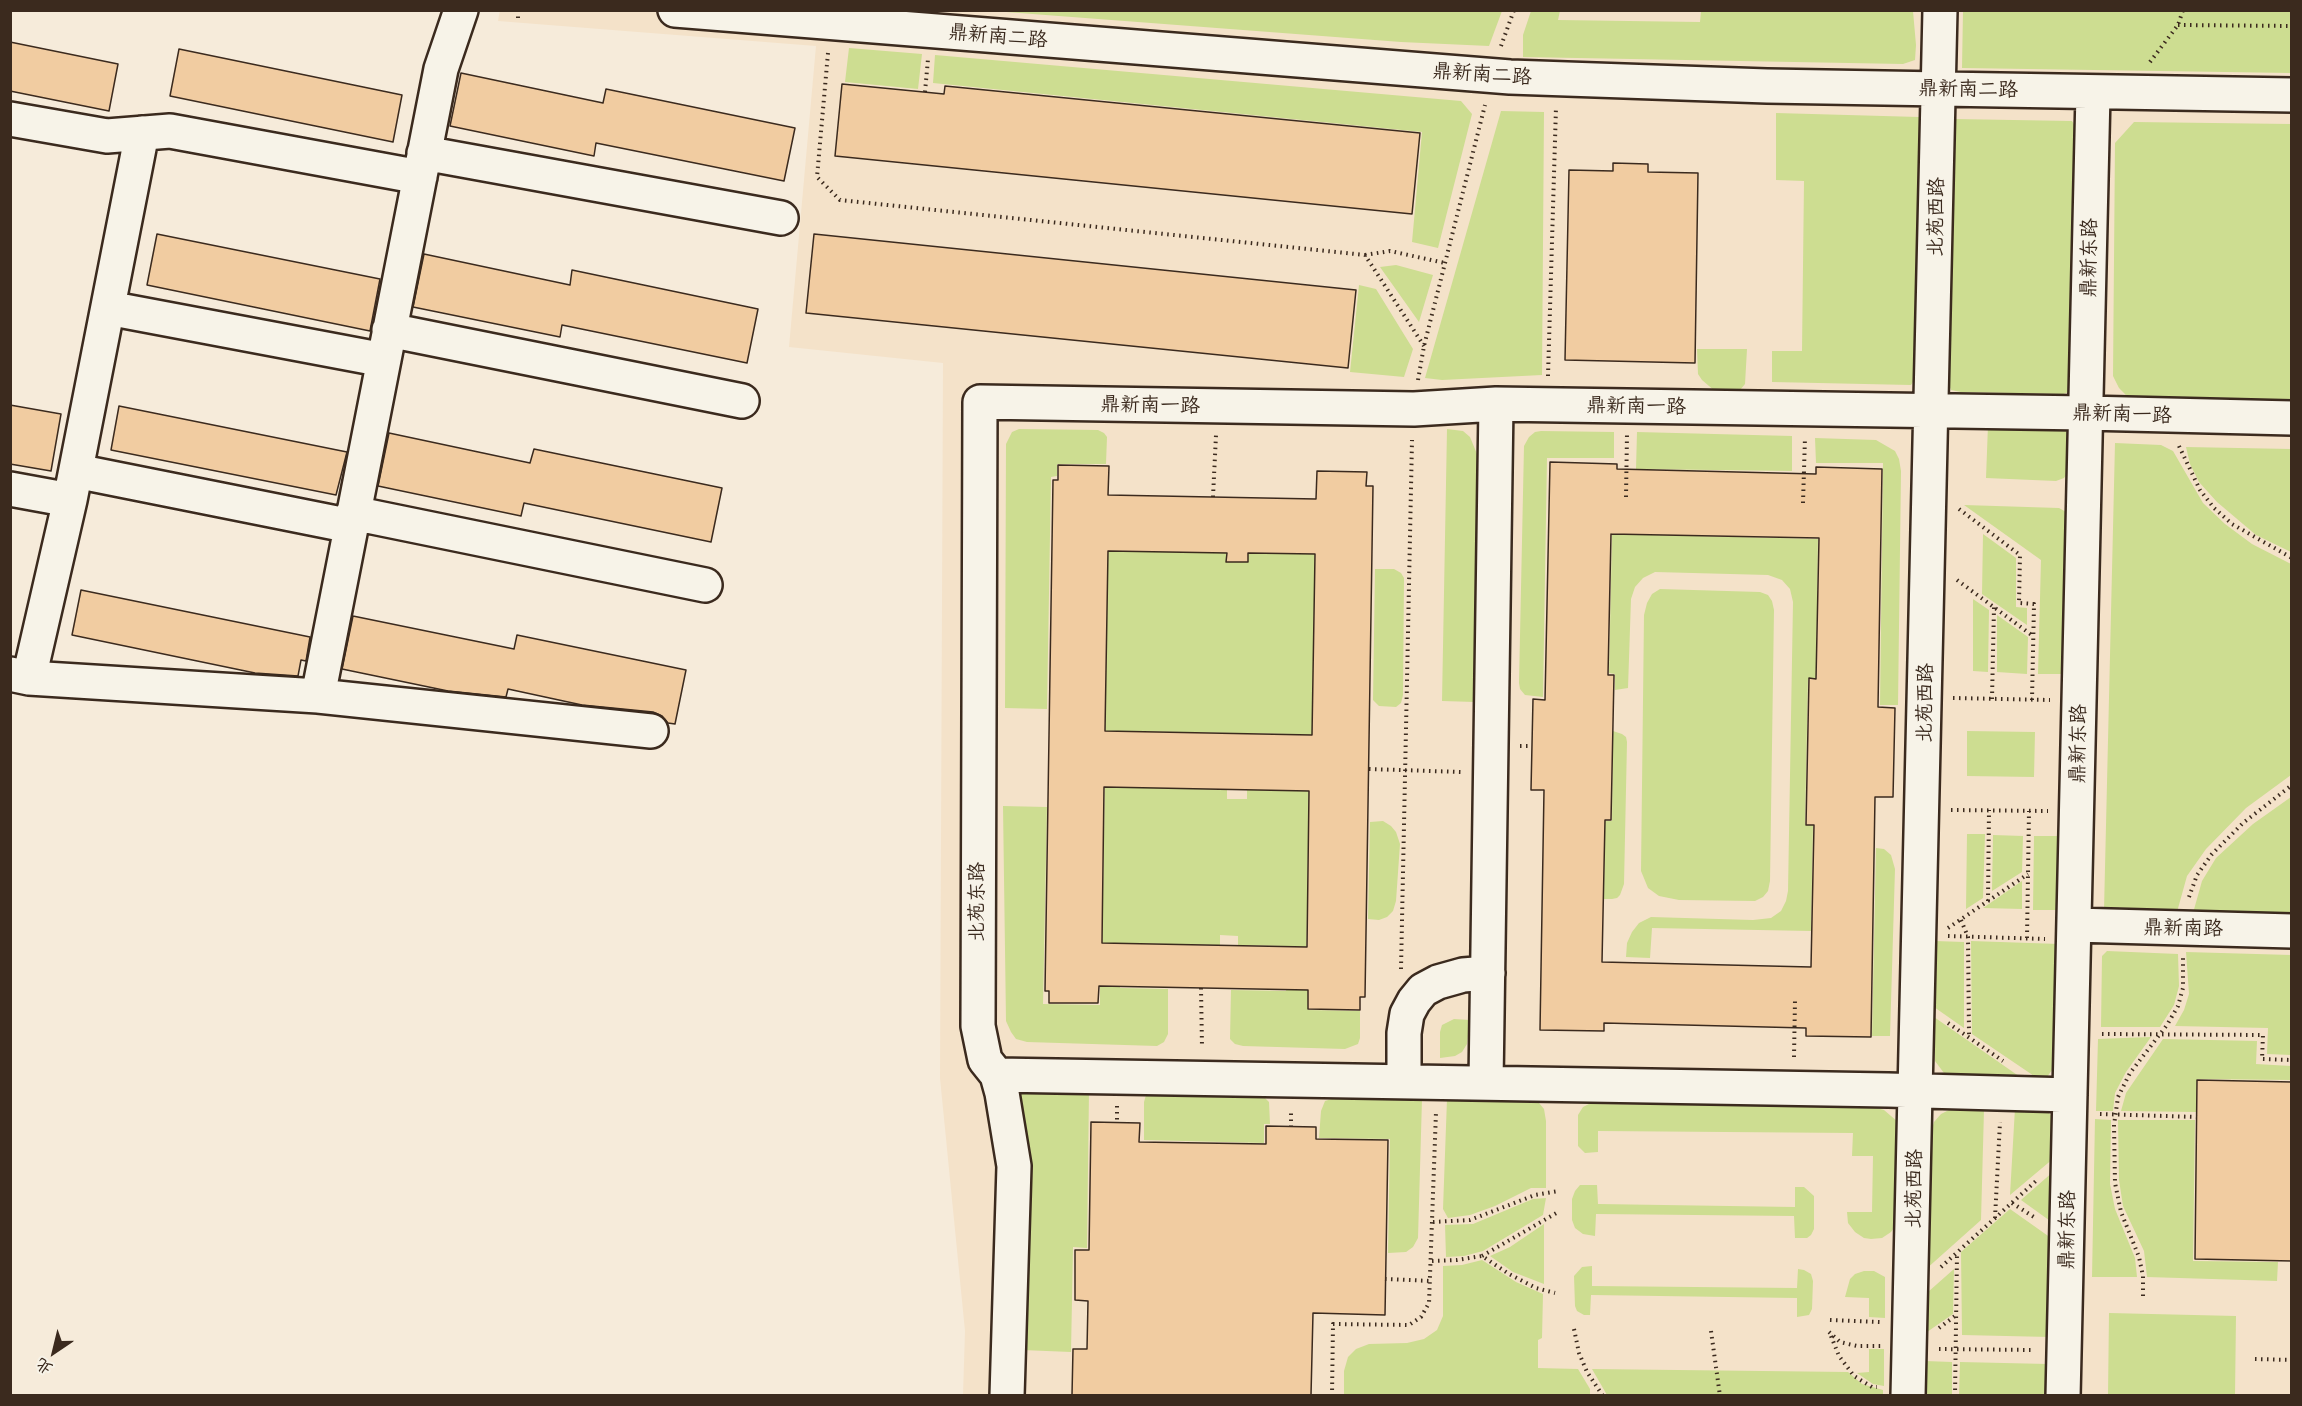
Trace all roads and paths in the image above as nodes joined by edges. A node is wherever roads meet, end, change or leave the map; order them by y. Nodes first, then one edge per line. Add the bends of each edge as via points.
1 (461, 10) edge
2 (518, 10) edge
3 (675, 10) edge
4 (1514, 10) edge
5 (1940, 10) edge
6 (2183, 10) edge
7 (518, 18) dead end
8 (2178, 25) junction
9 (2292, 26) edge
10 (829, 42) dead end
11 (929, 49) dead end
12 (1499, 51) dead end
13 (2147, 66) dead end
14 (1940, 88) junction
15 (925, 92) dead end
16 (2092, 93) junction
17 (2292, 95) edge
18 (1487, 97) dead end
19 (1556, 102) dead end
20 (10, 118) edge
21 (142, 133) junction
22 (422, 165) junction
23 (781, 218) dead end
24 (1365, 255) junction
25 (1445, 263) junction
26 (108, 308) junction
27 (387, 345) junction
28 (1424, 346) junction
29 (1548, 380) dead end
30 (1416, 390) dead end
31 (742, 401) dead end
32 (980, 402) joint
33 (1496, 404) junction
34 (1932, 412) junction
35 (2086, 413) junction
36 (2292, 418) edge
37 (1216, 426) dead end
38 (1628, 428) dead end
39 (1412, 430) dead end
40 (1806, 431) dead end
41 (2176, 438) dead end
42 (73, 486) junction
43 (10, 489) edge
44 (1213, 497) dead end
45 (1626, 497) dead end
46 (1803, 503) dead end
47 (1956, 507) dead end
48 (352, 520) junction
49 (2292, 558) edge
50 (1956, 579) dead end
51 (705, 585) dead end
52 (1994, 607) junction
53 (2034, 636) junction
54 (20, 676) edge
55 (318, 696) junction
56 (1943, 698) dead end
57 (1992, 699) junction
58 (2032, 700) junction
59 (2059, 700) dead end
60 (651, 731) dead end
61 (1369, 769) dead end
62 (1406, 770) junction
63 (1462, 772) dead end
64 (2292, 785) edge
65 (1941, 809) dead end
66 (1989, 810) junction
67 (2029, 811) junction
68 (2056, 812) dead end
69 (2028, 874) junction
70 (1988, 902) junction
71 (2187, 906) dead end
72 (1961, 920) junction
73 (1945, 930) dead end
74 (2292, 931) edge
75 (2061, 932) junction
76 (1938, 936) dead end
77 (1968, 937) junction
78 (2027, 938) junction
79 (2182, 947) dead end
80 (1488, 973) junction
81 (1400, 981) dead end
82 (1201, 988) dead end
83 (1795, 1000) dead end
84 (1941, 1018) dead end
85 (2092, 1034) dead end
86 (2160, 1035) junction
87 (1969, 1037) junction
88 (1202, 1055) dead end
89 (2292, 1060) edge
90 (1794, 1067) dead end
91 (2012, 1067) dead end
92 (997, 1076) junction
93 (1404, 1082) junction
94 (1486, 1083) junction
95 (1916, 1090) junction
96 (2080, 1105) junction
97 (1437, 1109) dead end
98 (2115, 1115) junction
99 (2197, 1117) dead end
100 (2000, 1120) dead end
101 (2046, 1172) dead end
102 (1559, 1191) dead end
103 (2012, 1203) junction
104 (1558, 1212) dead end
105 (1995, 1218) junction
106 (1433, 1222) junction
107 (2044, 1224) dead end
108 (1957, 1253) junction
109 (1482, 1256) junction
110 (1432, 1261) junction
111 (1933, 1275) dead end
112 (1385, 1279) dead end
113 (1431, 1281) junction
114 (1555, 1293) dead end
115 (2143, 1296) dead end
116 (1830, 1320) dead end
117 (1890, 1323) dead end
118 (1574, 1329) dead end
119 (1711, 1331) dead end
120 (1890, 1346) dead end
121 (1932, 1349) dead end
122 (1956, 1349) junction
123 (2038, 1350) dead end
124 (2254, 1359) dead end
125 (2292, 1360) edge
126 (1894, 1392) edge
127 (1007, 1395) edge
128 (1332, 1395) edge
129 (1603, 1395) edge
130 (1720, 1395) edge
131 (1955, 1395) edge
132 (2063, 1395) edge

1 - 22 lane via 441,69
2 - 7 path
3 - 14 lane, 鼎新南二路 via 1510,77
4 - 12 path
5 - 14 lane, 北苑西路
6 - 8 path
8 - 9 path
8 - 13 path
10 - 24 path via 817,177 840,200
11 - 15 path
14 - 16 lane, 鼎新南二路
14 - 34 lane, 北苑西路
16 - 17 lane, 鼎新南二路
16 - 35 lane, 鼎新东路
18 - 25 path
19 - 29 path
20 - 21 lane via 107,136
21 - 22 lane via 170,131
21 - 26 lane
22 - 23 lane
22 - 27 lane
24 - 25 path via 1390,251
24 - 28 path
25 - 28 path
26 - 27 lane
26 - 42 lane
27 - 31 lane
27 - 48 lane
28 - 30 path
32 - 33 lane, 鼎新南一路 via 1414,409
32 - 92 lane, 北苑东路 via 978,1026 985,1060
33 - 34 lane, 鼎新南一路
33 - 80 lane
34 - 35 lane, 鼎新南一路
34 - 95 lane, 北苑西路
35 - 36 lane, 鼎新南一路
35 - 75 lane, 鼎新东路
37 - 44 path
38 - 45 path
39 - 62 path
40 - 46 path
41 - 49 path via 2189,472 2214,508 2232,524
42 - 43 lane
42 - 48 lane
42 - 54 lane
47 - 53 path via 2020,555 2019,603 2034,604
48 - 51 lane
48 - 55 lane
50 - 52 path
52 - 53 path
52 - 57 path
53 - 58 path
54 - 55 lane
55 - 60 lane
56 - 57 path
57 - 58 path
58 - 59 path
61 - 62 path
62 - 63 path
62 - 81 path
64 - 71 path via 2243,823 2212,854 2197,875
65 - 66 path
66 - 67 path
66 - 70 path
67 - 68 path
67 - 69 path
69 - 70 path
69 - 78 path
70 - 72 path
72 - 73 path
72 - 77 path
74 - 75 lane, 鼎新南路
75 - 78 path
75 - 96 lane, 鼎新东路
76 - 77 path
77 - 78 path
77 - 87 path
79 - 86 path via 2183,988 2178,1006
80 - 93 lane via 1438,982 1423,990 1414,1001 1404,1033
80 - 94 lane
82 - 88 path
83 - 90 path
84 - 87 path
85 - 86 path
86 - 89 path via 2263,1035 2262,1059
86 - 98 path via 2130,1073 2118,1097
87 - 91 path
92 - 93 lane
92 - 127 lane, 北苑东路 via 1014,1166
93 - 94 lane
94 - 95 lane
95 - 96 lane
95 - 126 lane, 北苑西路
96 - 98 path
96 - 132 lane, 鼎新东路
97 - 106 path
98 - 99 path
98 - 115 path via 2115,1183 2121,1212 2139,1257
100 - 105 path
101 - 103 path
102 - 106 path via 1535,1195 1470,1220
103 - 105 path
103 - 107 path
104 - 109 path
105 - 108 path
106 - 110 path
108 - 111 path
108 - 122 path
109 - 110 path
109 - 114 path via 1536,1288
110 - 113 path
112 - 113 path
113 - 128 path via 1429,1303 1421,1317 1409,1325 1333,1324
116 - 117 path
118 - 129 path via 1587,1372
119 - 130 path
120 - 126 path via 1857,1346 1840,1342 1829,1332 1839,1356 1854,1376
121 - 122 path
122 - 123 path
122 - 131 path
124 - 125 path

